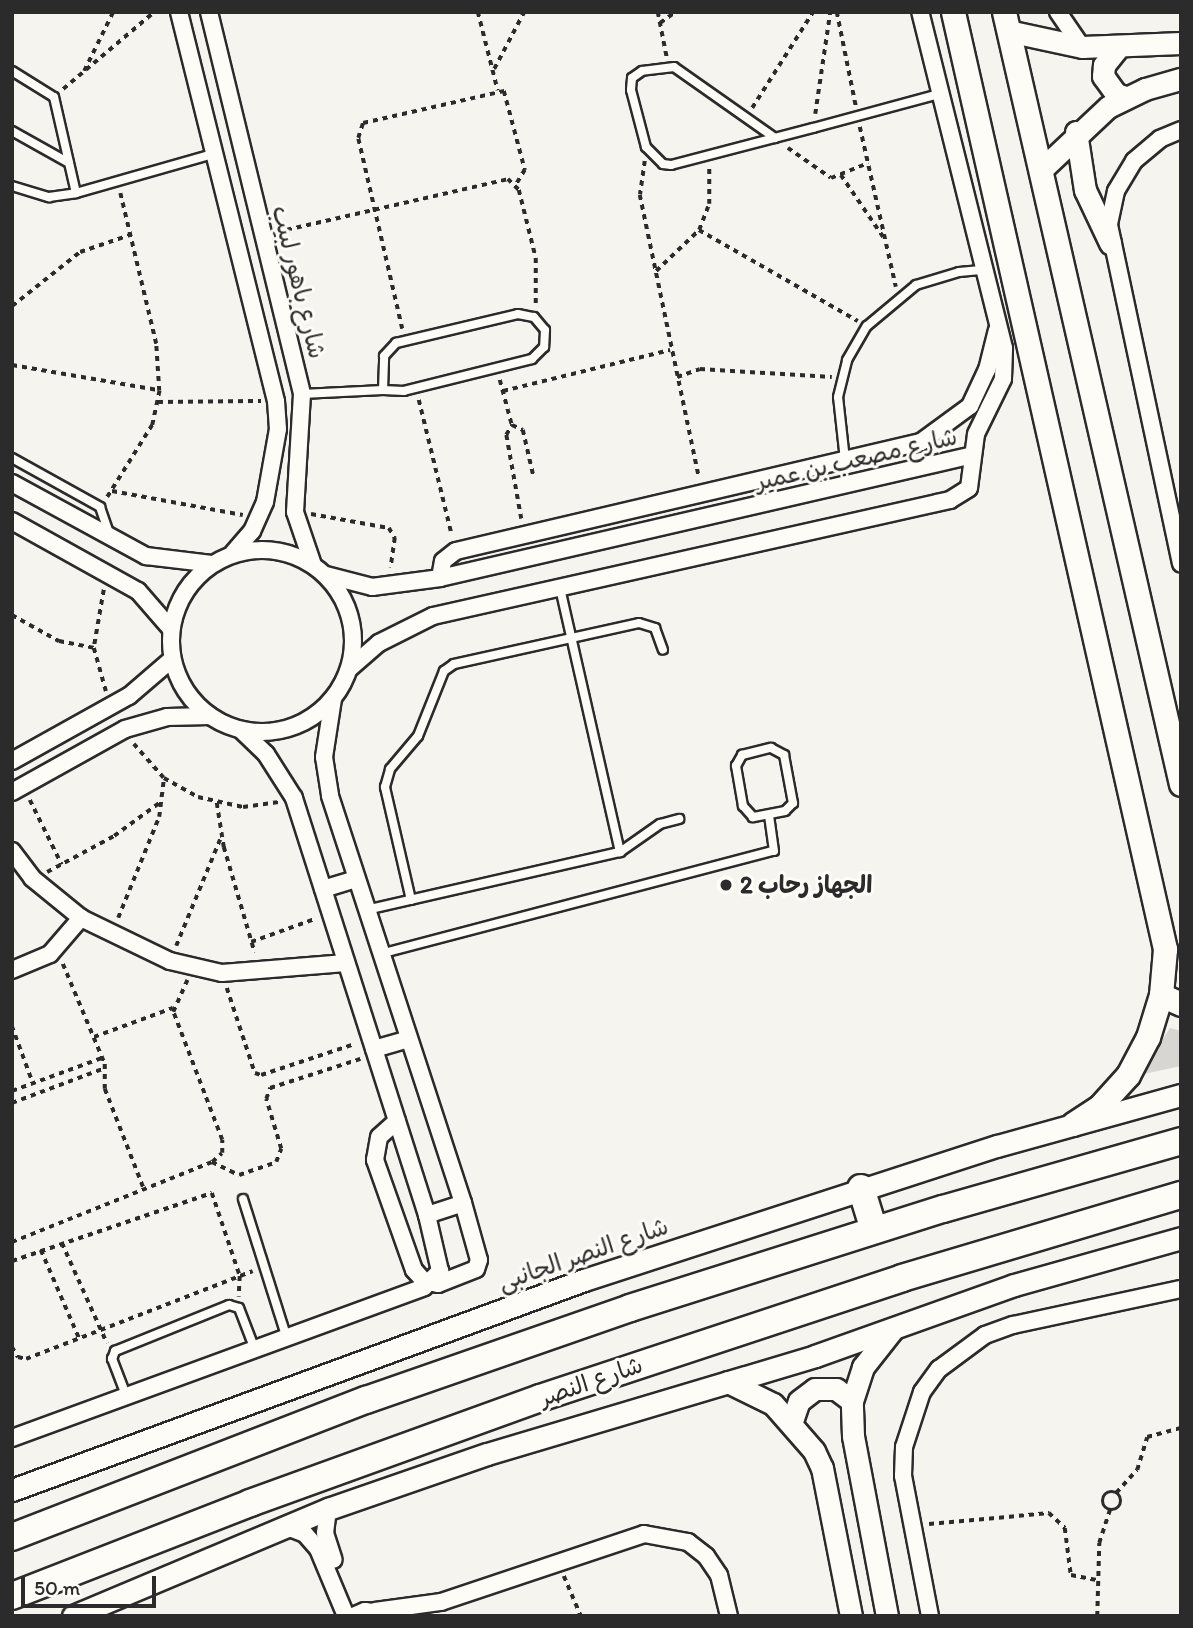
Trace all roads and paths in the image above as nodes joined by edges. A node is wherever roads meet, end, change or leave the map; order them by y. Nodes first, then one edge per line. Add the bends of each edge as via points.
1 (113, 12) edge
2 (154, 12) edge
3 (178, 12) edge
4 (209, 12) edge
5 (478, 12) edge
6 (524, 12) edge
7 (658, 12) edge
8 (675, 12) edge
9 (813, 12) edge
10 (830, 12) edge
11 (837, 12) edge
12 (920, 12) edge
13 (953, 12) edge
14 (1058, 12) edge
15 (1006, 22) edge
16 (660, 23) junction
17 (1181, 43) edge
18 (1082, 47) junction
19 (1117, 49) junction
20 (668, 67) junction
21 (493, 70) junction
22 (12, 71) edge
23 (83, 72) junction
24 (1181, 79) edge
25 (498, 91) junction
26 (939, 94) junction
27 (54, 97) junction
28 (1126, 97) junction
29 (858, 116) junction
30 (746, 117) junction
31 (813, 128) junction
32 (1181, 130) edge
33 (12, 131) edge
34 (1076, 132) junction
35 (775, 138) junction
36 (216, 153) junction
37 (649, 154) junction
38 (708, 155) junction
39 (69, 163) junction
40 (868, 163) junction
41 (1042, 169) junction
42 (841, 174) junction
43 (117, 181) junction
44 (516, 185) junction
45 (12, 186) edge
46 (76, 193) junction
47 (376, 206) junction
48 (699, 230) junction
49 (130, 235) junction
50 (264, 236) junction
51 (886, 240) junction
52 (1110, 243) junction
53 (981, 270) junction
54 (656, 271) junction
55 (898, 296) junction
56 (12, 306) edge
57 (534, 317) junction
58 (867, 326) junction
59 (998, 327) junction
60 (405, 341) junction
61 (670, 350) junction
62 (12, 365) edge
63 (497, 368) junction
64 (676, 377) junction
65 (841, 378) junction
66 (416, 388) junction
67 (383, 390) junction
68 (159, 391) junction
69 (503, 391) junction
70 (302, 394) junction
71 (276, 401) junction
72 (158, 402) junction
73 (512, 425) junction
74 (973, 455) junction
75 (12, 458) edge
76 (845, 461) junction
77 (534, 478) dead end
78 (12, 483) edge
79 (112, 491) junction
80 (702, 494) junction
81 (100, 507) junction
82 (295, 512) junction
83 (259, 517) junction
84 (12, 522) edge
85 (524, 535) junction
86 (110, 536) junction
87 (456, 551) junction
88 (232, 554) junction
89 (1181, 563) edge
90 (212, 564) junction
91 (320, 570) junction
92 (111, 575) junction
93 (440, 578) junction
94 (388, 587) junction
95 (560, 588) junction
96 (12, 615) edge
97 (171, 628) junction
98 (572, 639) junction
99 (94, 648) junction
100 (663, 650) dead end
101 (172, 659) junction
102 (349, 669) junction
103 (333, 699) junction
104 (113, 705) junction
105 (210, 716) junction
106 (125, 729) junction
107 (241, 730) junction
108 (12, 761) edge
109 (1180, 775) edge
110 (164, 778) junction
111 (18, 789) edge
112 (295, 798) junction
113 (162, 801) junction
114 (217, 803) junction
115 (769, 815) junction
116 (679, 819) dead end
117 (222, 835) junction
118 (12, 851) edge
119 (620, 852) junction
120 (62, 865) junction
121 (32, 878) junction
122 (355, 879) junction
123 (323, 890) junction
124 (411, 900) junction
125 (366, 911) junction
126 (331, 913) junction
127 (81, 918) junction
128 (111, 936) junction
129 (251, 942) junction
130 (57, 949) junction
131 (380, 954) junction
132 (170, 961) junction
133 (346, 963) junction
134 (193, 968) junction
135 (12, 970) edge
136 (261, 972) junction
137 (222, 973) junction
138 (1171, 1000) edge
139 (173, 1008) junction
140 (12, 1026) edge
141 (94, 1037) junction
142 (408, 1039) junction
143 (373, 1047) junction
144 (102, 1058) junction
145 (105, 1068) junction
146 (65, 1071) junction
147 (70, 1081) junction
148 (33, 1083) junction
149 (12, 1091) edge
150 (1181, 1094) edge
151 (12, 1103) edge
152 (397, 1121) junction
153 (1073, 1124) junction
154 (1181, 1141) edge
155 (212, 1162) junction
156 (861, 1188) junction
157 (144, 1189) junction
158 (1181, 1195) edge
159 (243, 1199) dead end
160 (463, 1203) junction
161 (427, 1215) junction
162 (874, 1230) junction
163 (1181, 1238) edge
164 (12, 1242) edge
165 (62, 1243) junction
166 (41, 1250) junction
167 (12, 1261) edge
168 (265, 1267) junction
169 (240, 1276) junction
170 (431, 1283) junction
171 (1181, 1289) edge
172 (234, 1305) junction
173 (898, 1325) junction
174 (99, 1331) junction
175 (286, 1335) junction
176 (79, 1338) junction
177 (12, 1347) edge
178 (254, 1347) junction
179 (115, 1350) junction
180 (728, 1382) junction
181 (127, 1395) junction
182 (852, 1401) junction
183 (792, 1421) junction
184 (1181, 1428) edge
185 (12, 1438) edge
186 (12, 1490) edge
187 (1116, 1493) junction
188 (328, 1509) junction
189 (1110, 1509) junction
190 (913, 1526) junction
191 (287, 1527) junction
192 (12, 1537) edge
193 (559, 1562) junction
194 (1097, 1580) junction
195 (12, 1595) edge
196 (441, 1602) junction
197 (382, 1613) edge
198 (351, 1615) edge
199 (73, 1616) edge
200 (422, 1616) edge
201 (581, 1616) edge
202 (729, 1616) edge
203 (851, 1616) edge
204 (887, 1616) edge
205 (930, 1616) edge
206 (1097, 1616) edge

1 - 23 path
2 - 23 path
3 - 36 street, شارع باهور لبيب
4 - 50 street, شارع باهور لبيب
5 - 21 path
6 - 21 path
7 - 16 path
8 - 16 path
9 - 30 path
10 - 31 path
11 - 29 path
12 - 26 street
13 - 138 main road via 1158,904
14 - 18 street
15 - 18 street
15 - 41 main road
16 - 20 path
17 - 19 street
18 - 19 street
19 - 28 street via 1104,65 1103,76 1115,94
20 - 30 lane via 684,71
20 - 37 lane via 642,71 631,84
21 - 25 path
22 - 27 lane
23 - 27 path
24 - 28 street
25 - 44 path via 508,95 525,170
25 - 47 path via 363,123 358,138
26 - 29 lane
26 - 53 street
27 - 39 lane
28 - 34 street
29 - 31 lane
29 - 40 path
30 - 35 lane
31 - 35 lane
32 - 52 street via 1146,149 1123,176 1111,208
33 - 39 lane
34 - 41 street
34 - 52 street via 1086,190
35 - 38 lane
35 - 42 path via 827,176
36 - 43 lane
36 - 71 street, شارع باهور لبيب
37 - 38 lane via 671,165
37 - 54 path via 638,181
38 - 48 path via 709,204
39 - 46 lane
40 - 42 path
40 - 51 path
41 - 109 main road
42 - 51 path
43 - 46 lane
43 - 49 path
44 - 47 path via 508,179
44 - 57 path via 536,258 539,288
45 - 46 lane via 50,197
47 - 50 path
47 - 60 path
48 - 54 path
48 - 58 path
49 - 56 path via 80,251
49 - 68 path via 156,344
50 - 70 street, شارع باهور لبيب
51 - 55 path
52 - 89 street
53 - 55 lane via 936,277
53 - 59 street
54 - 61 path
55 - 58 lane
57 - 60 lane via 518,314
57 - 63 lane via 546,339 539,354
58 - 65 lane
59 - 74 street via 1004,348 1003,379 976,434
59 - 76 street via 978,391 955,420 922,442
60 - 67 lane via 384,356
61 - 64 path
61 - 69 path
62 - 68 path
63 - 66 lane
63 - 69 path
64 - 65 path via 700,369
64 - 80 path
65 - 76 lane via 836,416
66 - 67 lane
66 - 87 path
67 - 70 lane
68 - 72 path
69 - 73 path
70 - 82 street, شارع باهور لبيب
71 - 72 path
71 - 83 street, شارع باهور لبيب via 278,429
72 - 79 path via 152,425
73 - 77 path via 523,430
73 - 85 path via 506,435
74 - 93 street, شارع مصعب بن عمير
74 - 95 street, شارع مصعب بن عمير via 974,478 969,488 950,500
75 - 81 lane
76 - 80 street
78 - 86 street
79 - 81 path
79 - 83 path
80 - 85 street
81 - 86 lane
82 - 91 street, شارع باهور لبيب
82 - 94 path via 392,530
83 - 88 street, شارع باهور لبيب
84 - 92 street
85 - 87 street
86 - 90 street via 168,562
87 - 93 street via 443,561
88 - 90 street
88 - 91 street via 282,551
90 - 97 street via 189,585
91 - 94 street, شارع مصعب بن عمير via 356,585
91 - 102 street via 351,619
92 - 97 street via 145,597
92 - 99 path via 97,610
93 - 94 street, شارع مصعب بن عمير
95 - 98 lane
95 - 102 street, شارع مصعب بن عمير via 433,617 379,643
96 - 99 path via 59,641
97 - 101 street
98 - 100 lane via 645,622 655,628
98 - 119 lane
98 - 124 lane via 454,664 437,681 428,715 390,769 385,787
99 - 104 path
101 - 104 street
101 - 105 street via 182,685
102 - 103 street
103 - 107 street via 291,727
103 - 122 street via 324,737 326,777
104 - 108 street
105 - 106 street via 167,717
105 - 107 street
106 - 110 path
106 - 111 street
107 - 112 street via 266,754
110 - 113 path
110 - 114 path
111 - 120 path
112 - 114 path via 243,807
112 - 123 street
113 - 120 path via 114,836
113 - 128 path via 154,833
114 - 117 path
115 - 115 lane via 747,812 736,766 743,755 771,748 784,755 794,797 785,811
115 - 131 lane via 774,851
116 - 119 lane via 660,824
117 - 129 path
117 - 132 path
118 - 121 street
119 - 124 lane
120 - 121 path
121 - 127 street
122 - 123 street
122 - 125 street
123 - 126 street
124 - 125 lane
125 - 131 street
126 - 129 path
126 - 133 street
127 - 128 street
127 - 130 street
128 - 132 street
129 - 136 path
130 - 135 street
130 - 141 path
131 - 142 street
132 - 134 street
133 - 136 street
133 - 143 street
134 - 137 street
134 - 139 path
136 - 137 street
137 - 143 path via 255,1073
138 - 153 main road via 1128,1074 1099,1107
139 - 141 path
139 - 155 path via 222,1140 222,1153
140 - 148 path
141 - 144 path
142 - 143 street
142 - 160 street
143 - 152 street
143 - 155 path via 270,1088 266,1099 281,1149 276,1162 239,1175
144 - 145 path
144 - 146 path
145 - 147 path
145 - 157 path via 105,1089
146 - 147 path
146 - 148 path
147 - 151 path
148 - 149 path
150 - 153 street, شارع النصر الجانبى
152 - 161 street
152 - 170 street via 379,1137 375,1160 414,1270
153 - 156 street, شارع النصر الجانبى
154 - 162 main road
155 - 157 path
156 - 162 main road
156 - 186 street, شارع النصر الجانبى via 401,1345
157 - 164 path
158 - 195 main road, شارع النصر via 902,1278 540,1398
159 - 168 lane
160 - 161 street
160 - 170 street via 478,1266
161 - 170 street via 441,1263
162 - 192 main road via 498,1353
163 - 173 street via 1014,1285
165 - 166 path
165 - 169 path via 212,1193
165 - 174 path
166 - 167 path
166 - 176 path
168 - 169 path
168 - 175 lane
169 - 172 path via 242,1287
169 - 174 path
170 - 175 street
171 - 190 street via 1013,1325 960,1350 939,1369 910,1419 903,1476
172 - 178 lane
172 - 179 lane
173 - 180 street
173 - 182 street via 863,1367
174 - 176 path
174 - 179 path
175 - 178 street
176 - 177 path via 26,1359 18,1357
178 - 181 street
179 - 181 lane via 112,1359
180 - 183 street via 773,1404
180 - 188 street via 486,1454
181 - 185 street
182 - 183 street via 836,1389 815,1389 799,1401
182 - 204 street via 853,1436
183 - 203 street via 822,1468
184 - 187 path via 1147,1437 1137,1470
187 - 189 path via 1119,1505
187 - 189 path via 1104,1496 1104,1505
188 - 191 street
188 - 198 street via 327,1543
189 - 194 path via 1099,1543
190 - 194 path via 1049,1513 1065,1528 1071,1575
190 - 205 street
191 - 198 street via 305,1534 318,1549
191 - 199 street
193 - 196 street
193 - 201 path
193 - 202 street via 644,1534 667,1535 688,1542 706,1556 719,1575
194 - 206 path
196 - 197 street
196 - 200 street
197 - 198 street

